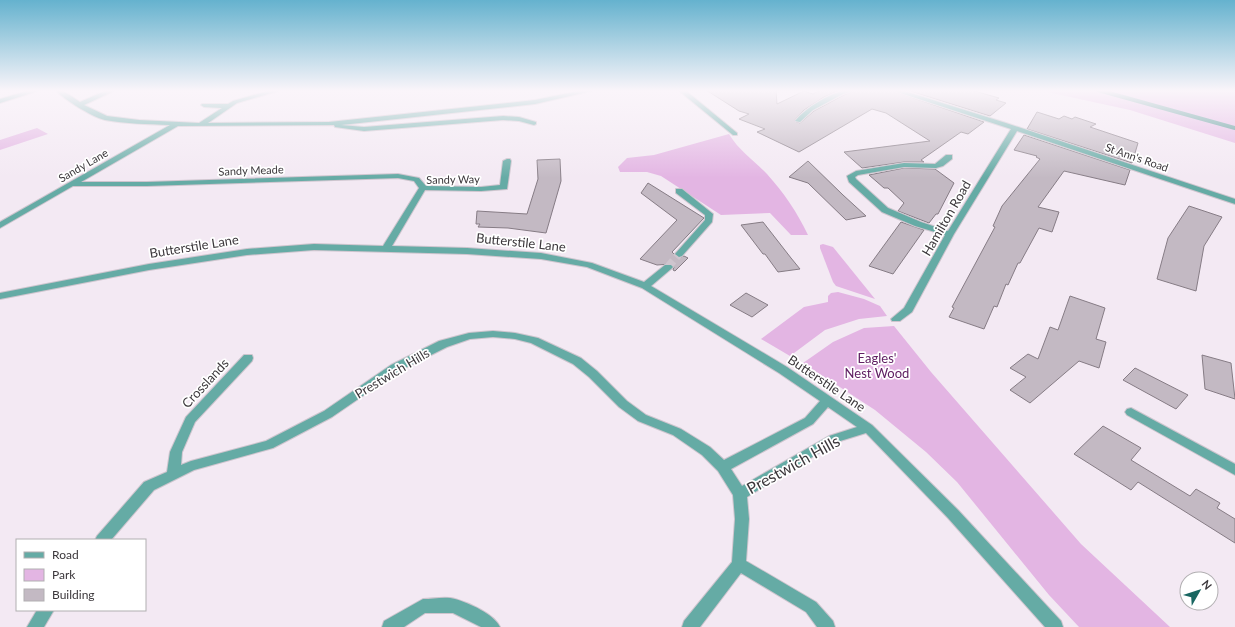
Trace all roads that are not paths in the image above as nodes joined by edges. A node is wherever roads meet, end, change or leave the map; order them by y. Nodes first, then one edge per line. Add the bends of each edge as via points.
1 (120, 119) edge
2 (207, 119) edge
3 (373, 119) edge
4 (482, 119) edge
5 (520, 119) edge
6 (717, 119) edge
7 (987, 119) edge
8 (534, 123) dead end
9 (177, 124) junction
10 (200, 124) junction
11 (329, 124) junction
12 (1015, 128) junction
13 (734, 134) dead end
14 (949, 157) dead end
15 (506, 161) dead end
16 (73, 184) junction
17 (423, 188) junction
18 (679, 191) dead end
19 (1235, 202) edge
20 (4, 219) edge
21 (0, 225) edge
22 (950, 234) junction
23 (386, 249) junction
24 (679, 254) tunnel mouth
25 (668, 267) tunnel mouth
26 (646, 286) junction
27 (0, 296) edge
28 (896, 319) dead end
29 (248, 358) dead end
30 (827, 400) junction
31 (1131, 412) dead end
32 (868, 428) junction
33 (724, 468) junction
34 (1235, 470) edge
35 (174, 474) junction
36 (740, 494) junction
37 (103, 539) edge
38 (739, 564) junction
39 (45, 611) edge
40 (35, 627) edge
41 (390, 627) edge
42 (492, 627) edge
43 (690, 627) edge
44 (827, 627) edge
45 (1055, 627) edge

1 - 9 street
2 - 10 street
3 - 11 street
4 - 11 street via 405,124 371,129 348,129
5 - 8 street
6 - 13 street
7 - 12 street, St Ann's Road
9 - 10 street
9 - 16 street, Sandy Lane
10 - 11 street
12 - 19 street, St Ann's Road
12 - 22 street, Hamilton Road
14 - 22 street via 936,166 904,165 851,176 852,180 885,210
15 - 17 street, Sandy Way via 504,187
16 - 17 street, Sandy Meade via 398,176 416,179
16 - 20 street, Sandy Lane
17 - 23 street, Sandy Way
18 - 24 street via 709,214 709,220
20 - 21 street, Sandy Lane
22 - 28 street, Hamilton Road via 908,310
23 - 26 street, Butterstile Lane via 541,256 589,265
23 - 27 street, Butterstile Lane via 314,247 247,252 149,267
25 - 26 street
26 - 30 street, Butterstile Lane
29 - 35 street, Crosslands via 190,420 176,452
30 - 32 street, Butterstile Lane
30 - 33 street via 809,421
31 - 34 street
32 - 36 street, Prestwich Hills via 832,438
32 - 45 street, Butterstile Lane via 953,514
33 - 35 street, Prestwich Hills via 700,447 676,432 642,418 623,404 577,361 534,340 493,334 469,336 443,344 395,368 328,414 269,445 191,466
33 - 36 street, Prestwich Hills
35 - 37 street, Prestwich Hills via 149,486
36 - 38 street, Prestwich Hills via 742,519
38 - 43 street
38 - 44 street via 811,607
39 - 40 street
41 - 42 street via 423,606 454,606 485,620

